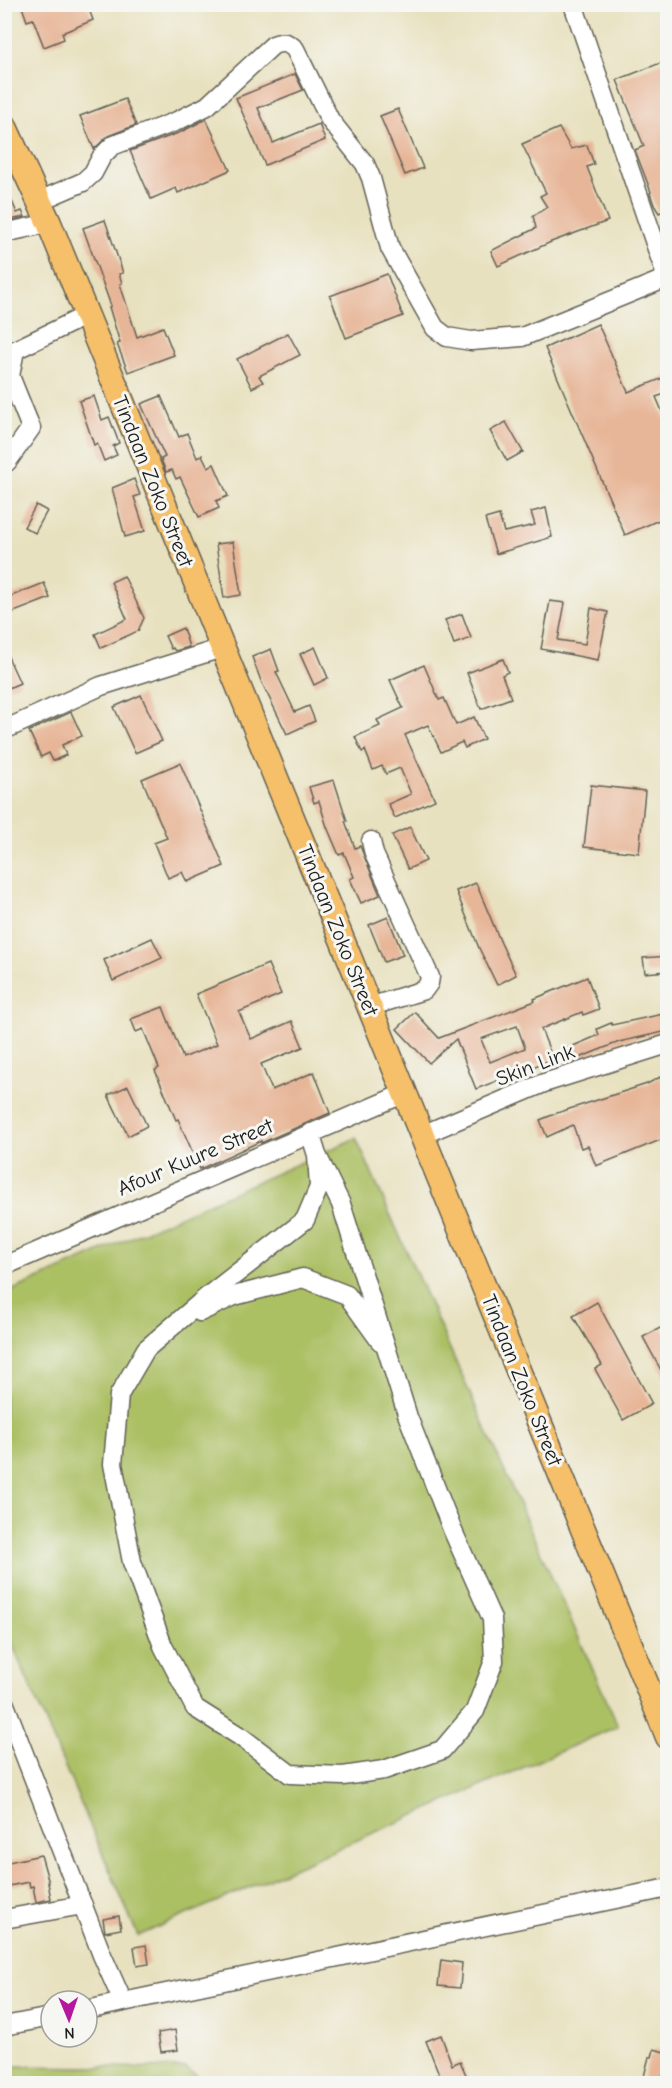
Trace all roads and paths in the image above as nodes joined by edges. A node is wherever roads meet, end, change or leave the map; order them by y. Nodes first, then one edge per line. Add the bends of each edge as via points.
1 (573, 4) edge
2 (4, 125) edge
3 (39, 201) junction
4 (49, 223) junction
5 (4, 233) edge
6 (667, 280) edge
7 (85, 316) junction
8 (7, 377) edge
9 (7, 462) dead end
10 (222, 648) junction
11 (4, 730) edge
12 (371, 841) dead end
13 (369, 1007) junction
14 (667, 1045) edge
15 (405, 1093) junction
16 (310, 1133) junction
17 (422, 1135) junction
18 (317, 1155) junction
19 (4, 1266) edge
20 (180, 1321) junction
21 (389, 1354) junction
22 (4, 1702) edge
23 (668, 1737) edge
24 (668, 1888) edge
25 (83, 1905) junction
26 (4, 1919) edge
27 (123, 2002) junction
28 (99, 2007) edge
29 (39, 2019) edge
30 (4, 2026) edge

1 - 6 street
2 - 3 main road, Tindaan Zoko Street
3 - 4 main road, Tindaan Zoko Street
3 - 6 street via 83,182 112,146 207,106 273,45 284,42 295,49 330,120 365,165 390,248 440,333 471,341 522,337
4 - 5 street
4 - 7 main road, Tindaan Zoko Street
7 - 8 street via 15,350
7 - 10 main road, Tindaan Zoko Street
8 - 9 street via 31,428
10 - 11 street via 101,686
10 - 13 main road, Tindaan Zoko Street
12 - 13 street via 430,977 424,990
13 - 15 main road, Tindaan Zoko Street
14 - 17 street, Skin Link via 544,1083
15 - 16 street, Afour Kuure Street
15 - 17 main road, Tindaan Zoko Street
16 - 18 street
16 - 19 street, Afour Kuure Street
17 - 23 main road, Tindaan Zoko Street
18 - 20 street via 319,1187 305,1220
18 - 21 street via 340,1204
20 - 21 street via 234,1296 303,1278 347,1294
20 - 21 street via 146,1349 119,1395 113,1464 132,1562 162,1646 195,1708 290,1774 343,1776 384,1770 442,1750 475,1711 494,1661 492,1619 425,1463
22 - 25 street
24 - 27 street
25 - 26 street
25 - 27 street
27 - 28 street
29 - 30 street

